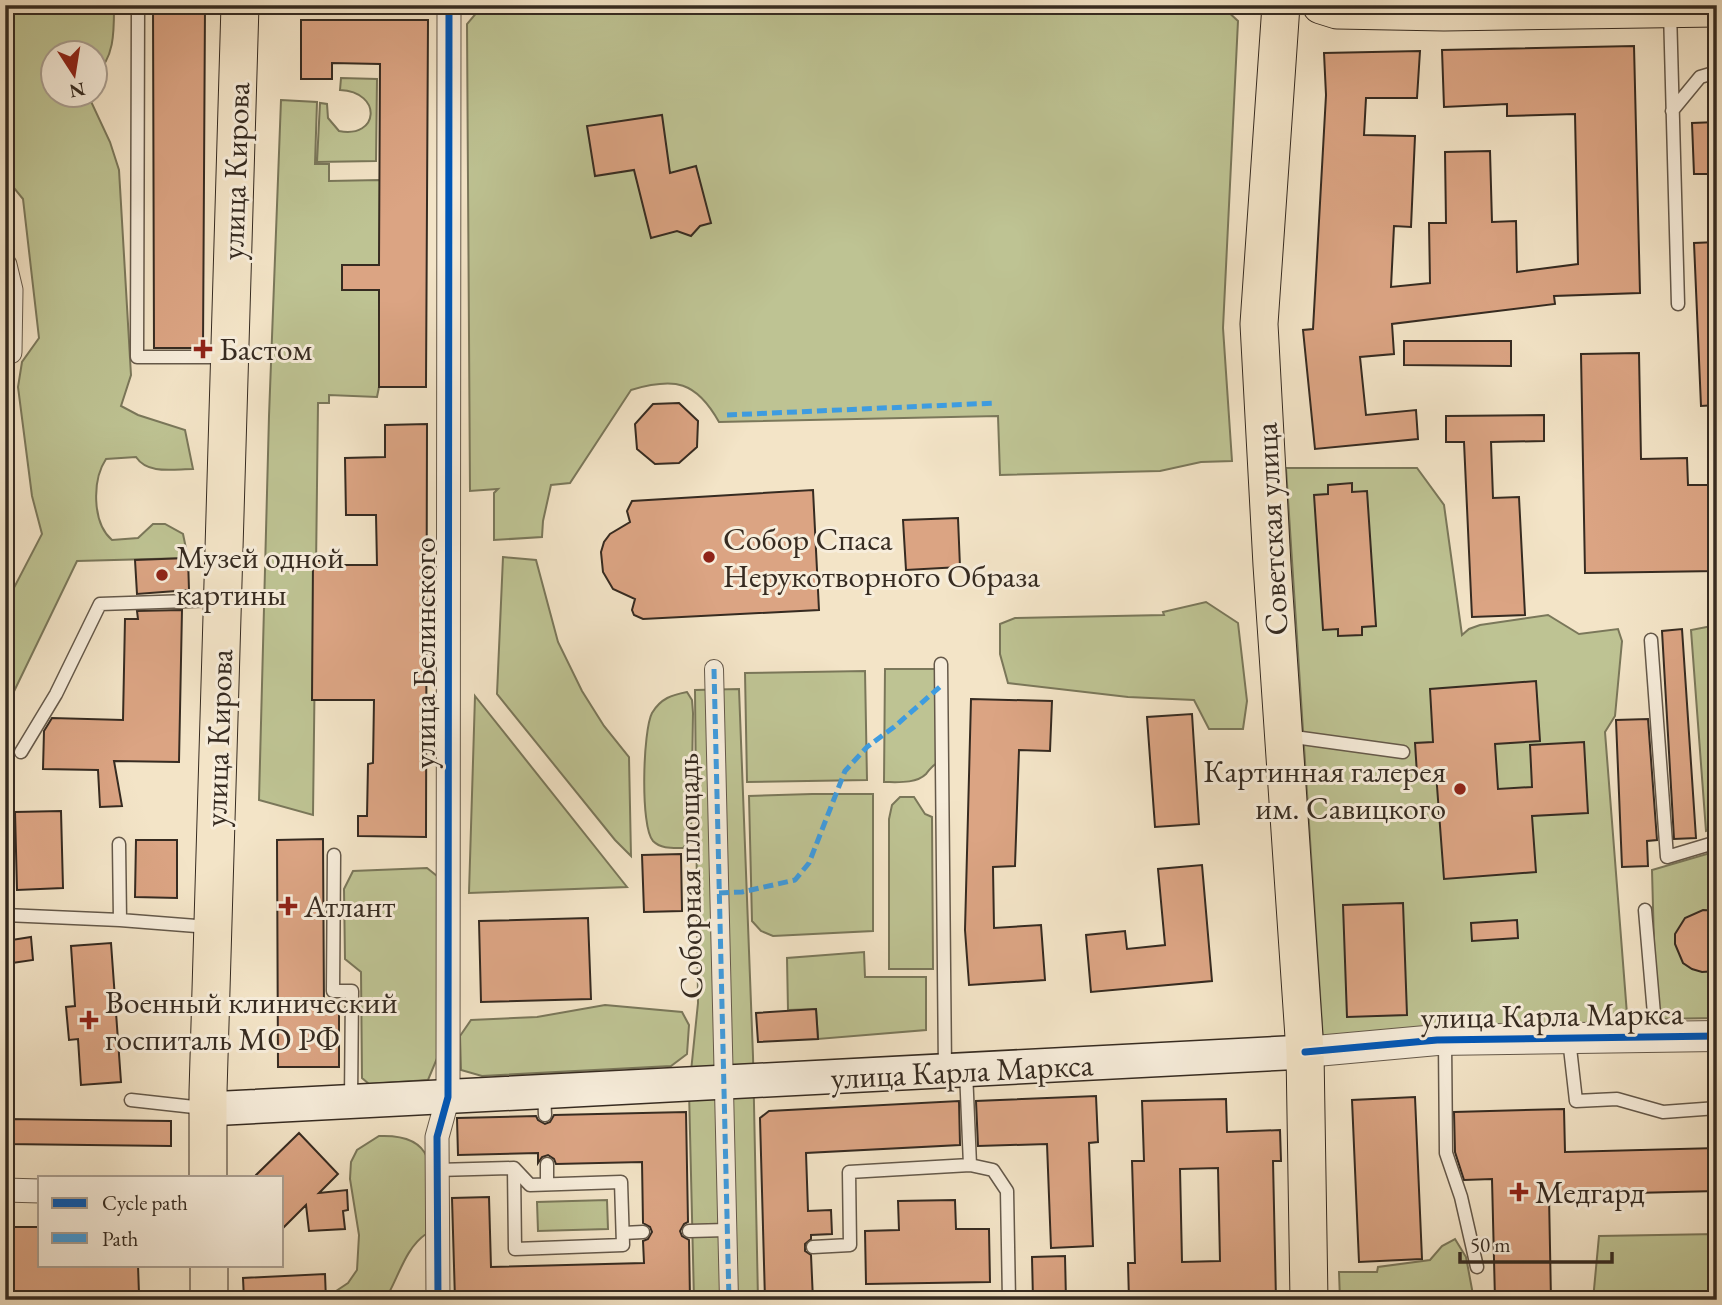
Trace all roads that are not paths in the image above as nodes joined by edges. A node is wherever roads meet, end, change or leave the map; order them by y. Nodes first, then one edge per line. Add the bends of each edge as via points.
1 (138, 5) edge
2 (240, 5) edge
3 (449, 5) edge
4 (1281, 5) edge
5 (1321, 5) edge
6 (1656, 7) edge
7 (1445, 8) edge
8 (1717, 8) edge
9 (1717, 72) edge
10 (1672, 111) junction
11 (5, 265) edge
12 (1678, 304) dead end
13 (5, 354) edge
14 (229, 357) junction
15 (222, 599) junction
16 (1651, 640) dead end
17 (941, 664) dead end
18 (714, 669) dead end
19 (1284, 735) junction
20 (22, 752) dead end
21 (1403, 752) dead end
22 (1717, 842) edge
23 (120, 844) dead end
24 (334, 855) dead end
25 (1645, 910) dead end
26 (5, 915) edge
27 (120, 920) junction
28 (212, 928) junction
29 (1717, 1036) edge
30 (1656, 1037) junction
31 (1569, 1038) junction
32 (1445, 1040) junction
33 (1305, 1052) junction
34 (956, 1071) junction
35 (722, 1083) junction
36 (448, 1097) junction
37 (131, 1100) dead end
38 (351, 1102) junction
39 (1717, 1108) edge
40 (207, 1109) junction
41 (547, 1164) dead end
42 (970, 1165) junction
43 (514, 1168) junction
44 (437, 1170) junction
45 (208, 1176) edge
46 (547, 1184) junction
47 (5, 1190) edge
48 (38, 1191) edge
49 (727, 1230) junction
50 (689, 1231) dead end
51 (643, 1232) dead end
52 (623, 1233) junction
53 (813, 1247) dead end
54 (209, 1266) edge
55 (1477, 1267) dead end
56 (209, 1300) edge
57 (438, 1300) edge
58 (729, 1300) edge
59 (1009, 1300) edge
60 (1309, 1300) edge

1 - 14 lane via 136,357
2 - 14 main road, улица Кирова
3 - 36 street, улица Белинского
4 - 19 main road, Советская улица via 1259,324
5 - 7 main road via 1337,10
6 - 7 main road
6 - 8 main road
6 - 10 lane
9 - 10 lane via 1700,76
10 - 12 lane
11 - 13 street via 10,290 10,352
14 - 15 main road, улица Кирова
15 - 20 lane via 100,604
15 - 28 main road, улица Кирова
16 - 22 lane via 1667,857
17 - 34 lane
18 - 35 street, Соборная площадь
19 - 21 lane
19 - 33 main road, Советская улица
23 - 27 lane
24 - 38 lane via 333,991 352,991
25 - 30 lane
26 - 27 lane
27 - 28 lane
28 - 40 main road, улица Кирова
29 - 30 street, улица Карла Маркса
30 - 31 street, улица Карла Маркса
31 - 32 street, улица Карла Маркса
31 - 39 lane via 1576,1101 1617,1099 1662,1112
32 - 33 street, улица Карла Маркса
32 - 55 lane via 1446,1153
33 - 34 main road, улица Карла Маркса
33 - 60 main road, Советская улица
34 - 35 main road, улица Карла Маркса
34 - 42 lane
35 - 36 main road, улица Карла Маркса via 545,1104
35 - 49 street, Соборная площадь
36 - 38 main road, улица Карла Маркса
36 - 44 street, улица Белинского via 437,1137
37 - 40 lane
38 - 40 main road, улица Карла Маркса
40 - 45 main road, улица Кирова
41 - 46 lane
42 - 53 lane via 849,1171 850,1245
42 - 59 lane via 993,1170 1007,1191
43 - 44 lane
43 - 46 lane via 530,1185
43 - 52 lane via 515,1249 623,1245
44 - 57 street, улица Белинского
46 - 52 lane via 621,1182
47 - 48 street
49 - 50 lane
49 - 58 street, Соборная площадь
51 - 52 lane
54 - 56 main road

